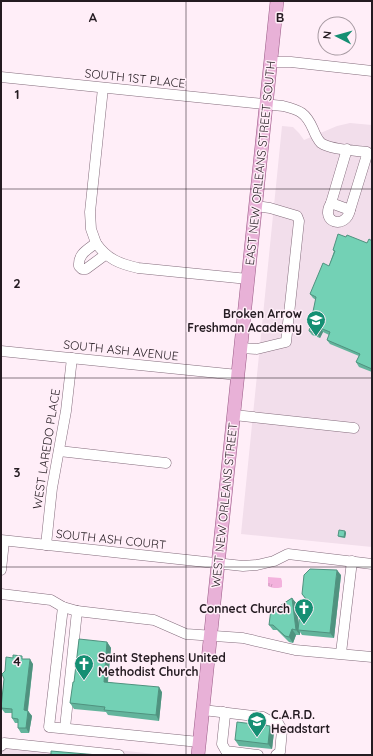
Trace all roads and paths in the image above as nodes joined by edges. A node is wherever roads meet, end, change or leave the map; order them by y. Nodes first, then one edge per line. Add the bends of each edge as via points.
1 (277, 1) edge
2 (271, 62) junction
3 (372, 71) edge
4 (1, 77) edge
5 (103, 88) junction
6 (266, 104) junction
7 (347, 149) junction
8 (369, 152) edge
9 (331, 203) junction
10 (256, 206) junction
11 (350, 210) junction
12 (96, 243) junction
13 (105, 255) junction
14 (248, 279) junction
15 (243, 326) joint
16 (241, 348) junction
17 (1, 351) edge
18 (72, 358) junction
19 (238, 376) junction
20 (234, 415) junction
21 (354, 428) dead end
22 (59, 451) junction
23 (166, 463) dead end
24 (3, 540) edge
25 (46, 545) junction
26 (352, 561) junction
27 (218, 564) junction
28 (372, 564) edge
29 (1, 570) edge
30 (1, 594) edge
31 (63, 607) junction
32 (77, 611) junction
33 (211, 636) junction
34 (341, 653) junction
35 (372, 657) edge
36 (203, 710) junction
37 (222, 712) junction
38 (65, 728) junction
39 (1, 746) edge
40 (199, 749) edge
41 (119, 755) edge
42 (258, 755) edge
43 (276, 755) edge

1 - 2 main road, EAST NEW ORLEANS STREET SOUTH
2 - 3 street
2 - 6 main road, EAST NEW ORLEANS STREET SOUTH
4 - 5 street, SOUTH 1ST PLACE
5 - 6 street, SOUTH 1ST PLACE
5 - 12 street via 90,217
6 - 7 street, SOUTH 1ST PLACE via 296,109 305,115 322,144
6 - 10 main road, EAST NEW ORLEANS STREET SOUTH
7 - 8 street, SOUTH 1ST PLACE
7 - 9 street
8 - 11 street
9 - 11 street
9 - 11 street via 327,214 336,222 345,219
10 - 14 main road, EAST NEW ORLEANS STREET SOUTH
10 - 16 street via 297,216 299,221 286,342 257,349
12 - 13 street
12 - 13 street via 80,256 79,266 86,269
13 - 14 street via 138,268
14 - 15 main road, EAST NEW ORLEANS STREET SOUTH
15 - 16 main road, WEST NEW ORLEANS STREET
16 - 19 main road, WEST NEW ORLEANS STREET
17 - 18 street, SOUTH ASH AVENUE
18 - 19 street, SOUTH ASH AVENUE
18 - 22 street, WEST LAREDO PLACE
19 - 20 main road, WEST NEW ORLEANS STREET
20 - 21 street
20 - 27 main road, WEST NEW ORLEANS STREET
22 - 23 street
22 - 25 street, WEST LAREDO PLACE
24 - 25 street, SOUTH ASH COURT
24 - 29 street
25 - 27 street, SOUTH ASH COURT
26 - 27 street, SOUTH ASH COURT via 288,554 257,565
26 - 28 street, SOUTH ASH COURT
26 - 34 street
27 - 33 main road, WEST NEW ORLEANS STREET
30 - 31 street via 51,600
31 - 32 street
31 - 38 street via 49,727
32 - 33 street via 154,620 186,634
32 - 38 street
33 - 34 street via 242,638 295,650
33 - 36 main road, WEST NEW ORLEANS STREET
34 - 35 street
36 - 37 street
36 - 40 main road, WEST NEW ORLEANS STREET
37 - 42 street via 225,715 223,748 229,752
37 - 43 street via 263,718 278,723 282,730 280,752
38 - 40 street
39 - 41 street via 4,743

